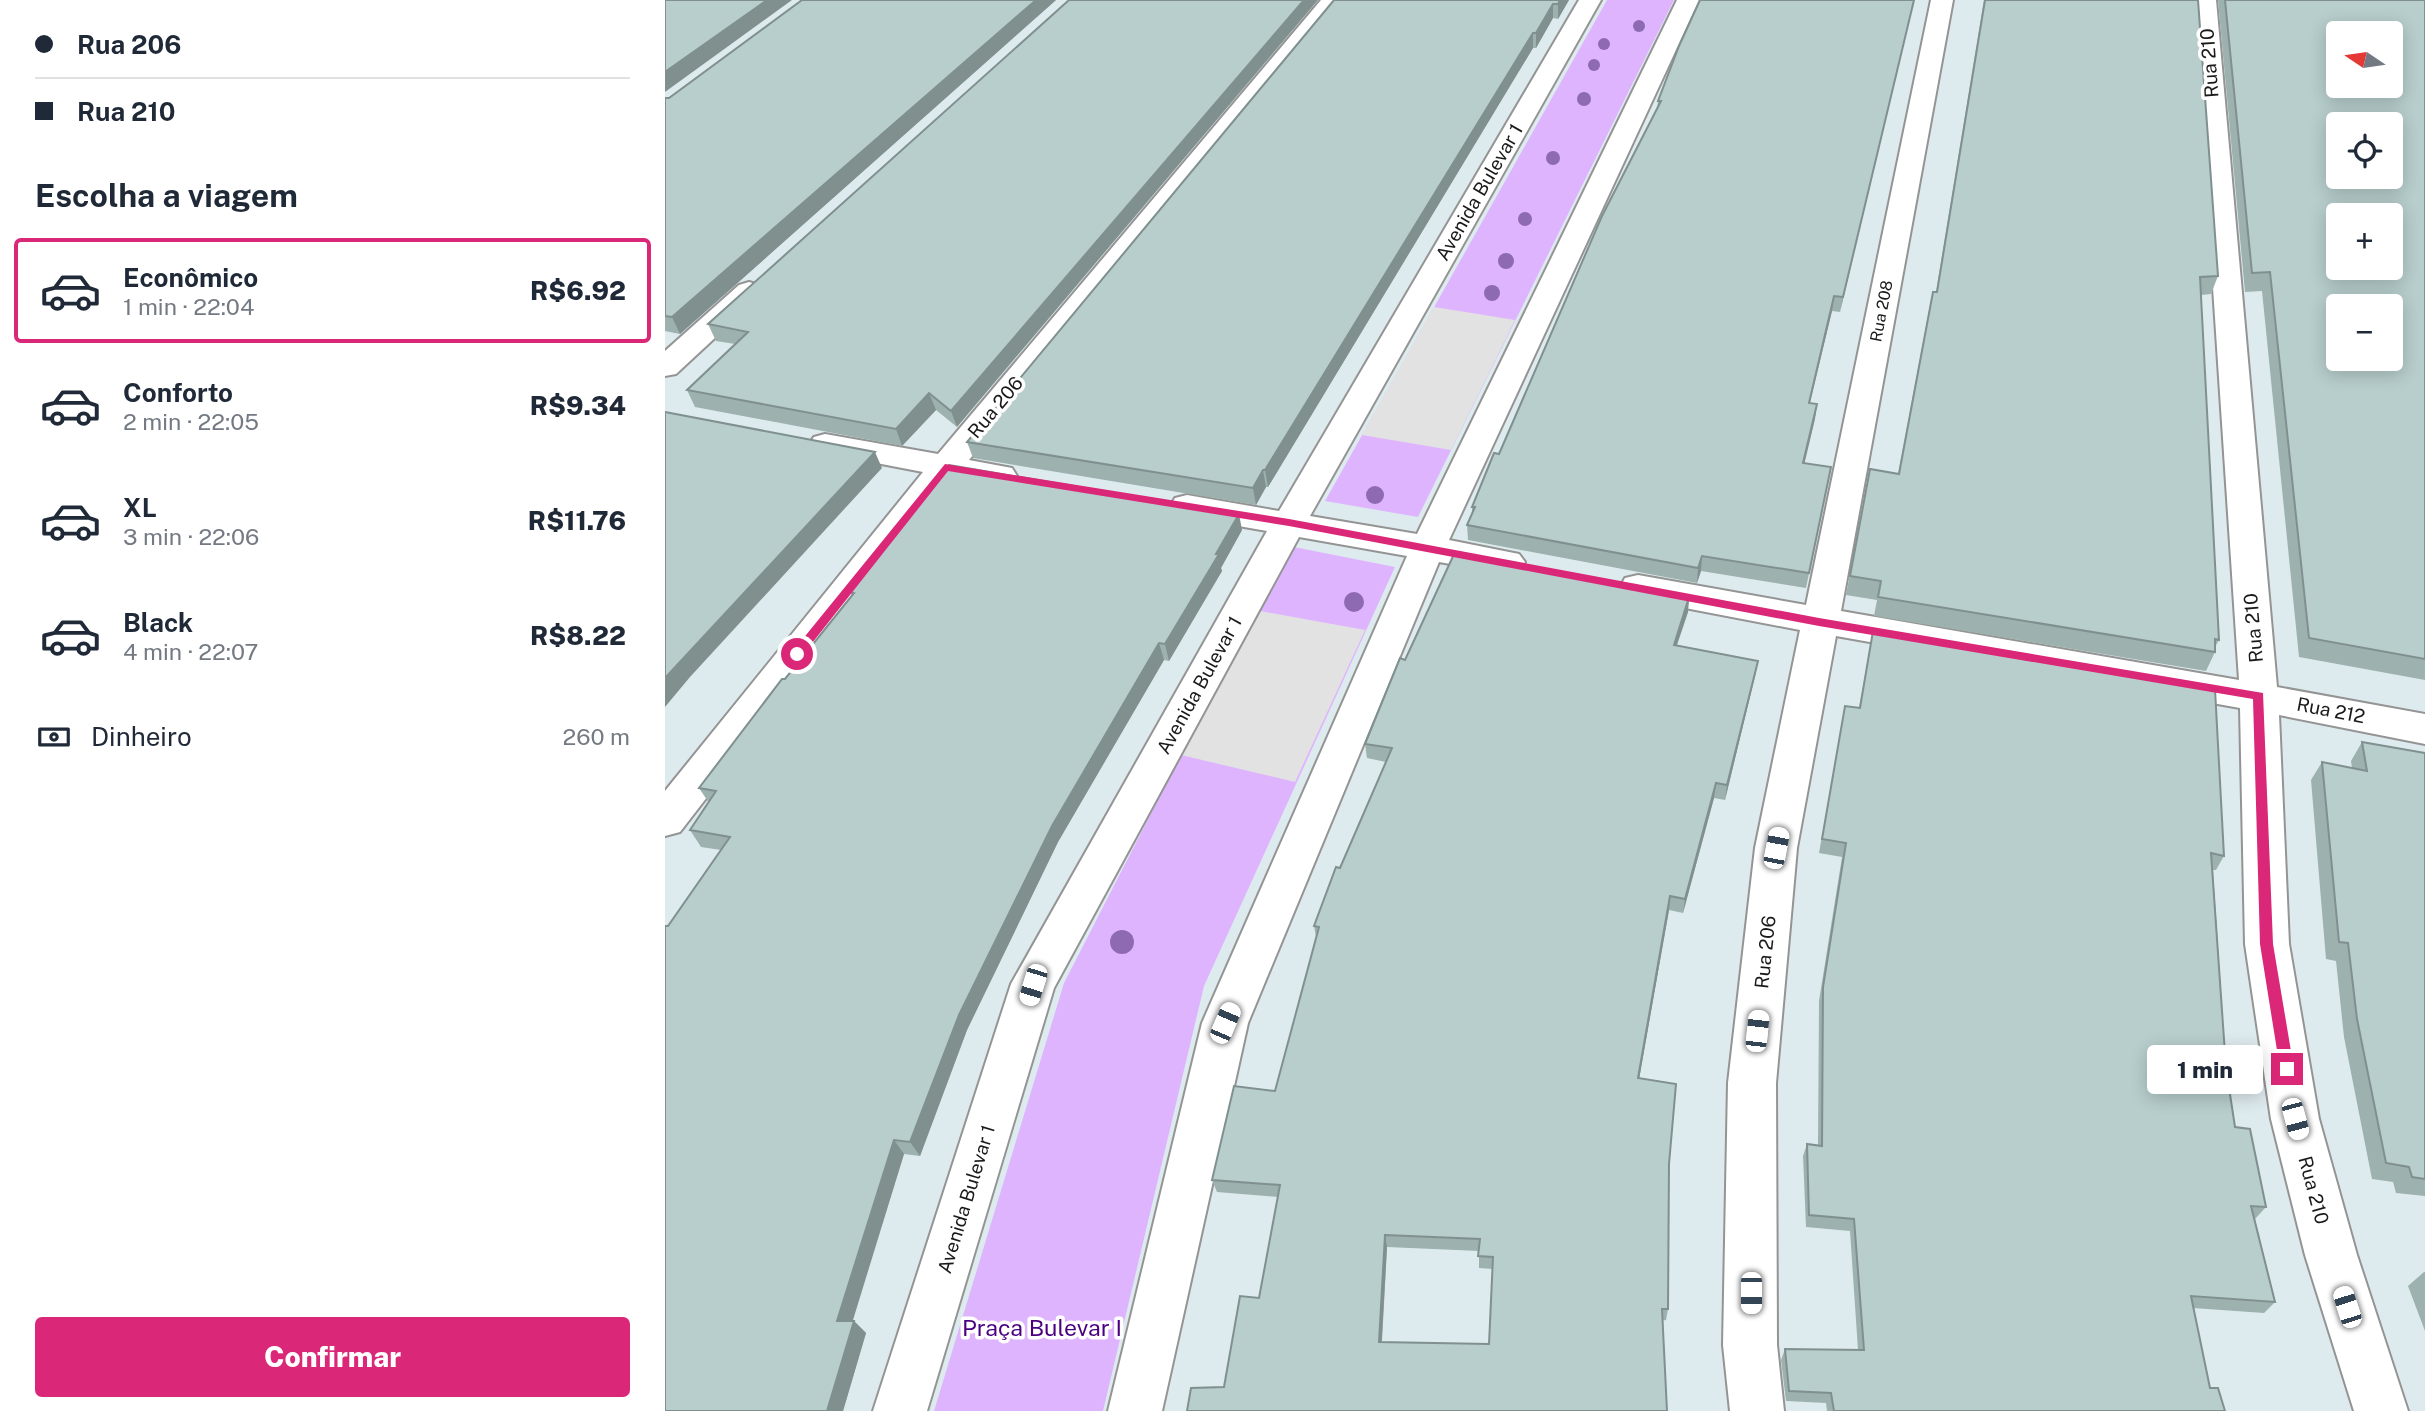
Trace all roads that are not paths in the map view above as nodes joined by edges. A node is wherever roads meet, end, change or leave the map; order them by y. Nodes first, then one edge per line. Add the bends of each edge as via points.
1 (1333, 0) edge
2 (1590, 0) edge
3 (1688, 0) edge
4 (1942, 0) edge
5 (2205, 0) edge
6 (767, 275) edge
7 (665, 366) edge
8 (798, 439) edge
9 (945, 467) junction
10 (1028, 481) edge
11 (1152, 500) edge
12 (1289, 523) junction
13 (1428, 547) junction
14 (1536, 568) edge
15 (1603, 581) edge
16 (1819, 622) junction
17 (2259, 696) junction
18 (2425, 729) edge
19 (665, 820) edge
20 (900, 1411) edge
21 (1135, 1411) edge
22 (1757, 1411) edge
23 (2381, 1411) edge

1 - 9 street, Rua 206
2 - 12 street, Avenida Bulevar 1
3 - 13 street
4 - 16 street, Rua 208
5 - 17 street, Rua 210
6 - 7 street
8 - 9 street
9 - 10 street
9 - 19 street, Rua 206
11 - 12 street
12 - 13 street
12 - 20 street, Avenida Bulevar 1 via 1033,985
13 - 14 street
13 - 21 street via 1225,1023
15 - 16 street, Rua 212
16 - 17 street, Rua 212
16 - 22 street, Rua 206 via 1776,848 1752,1083 1751,1345
17 - 18 street, Rua 212
17 - 23 street, Rua 210 via 2267,944 2295,1119 2331,1255

